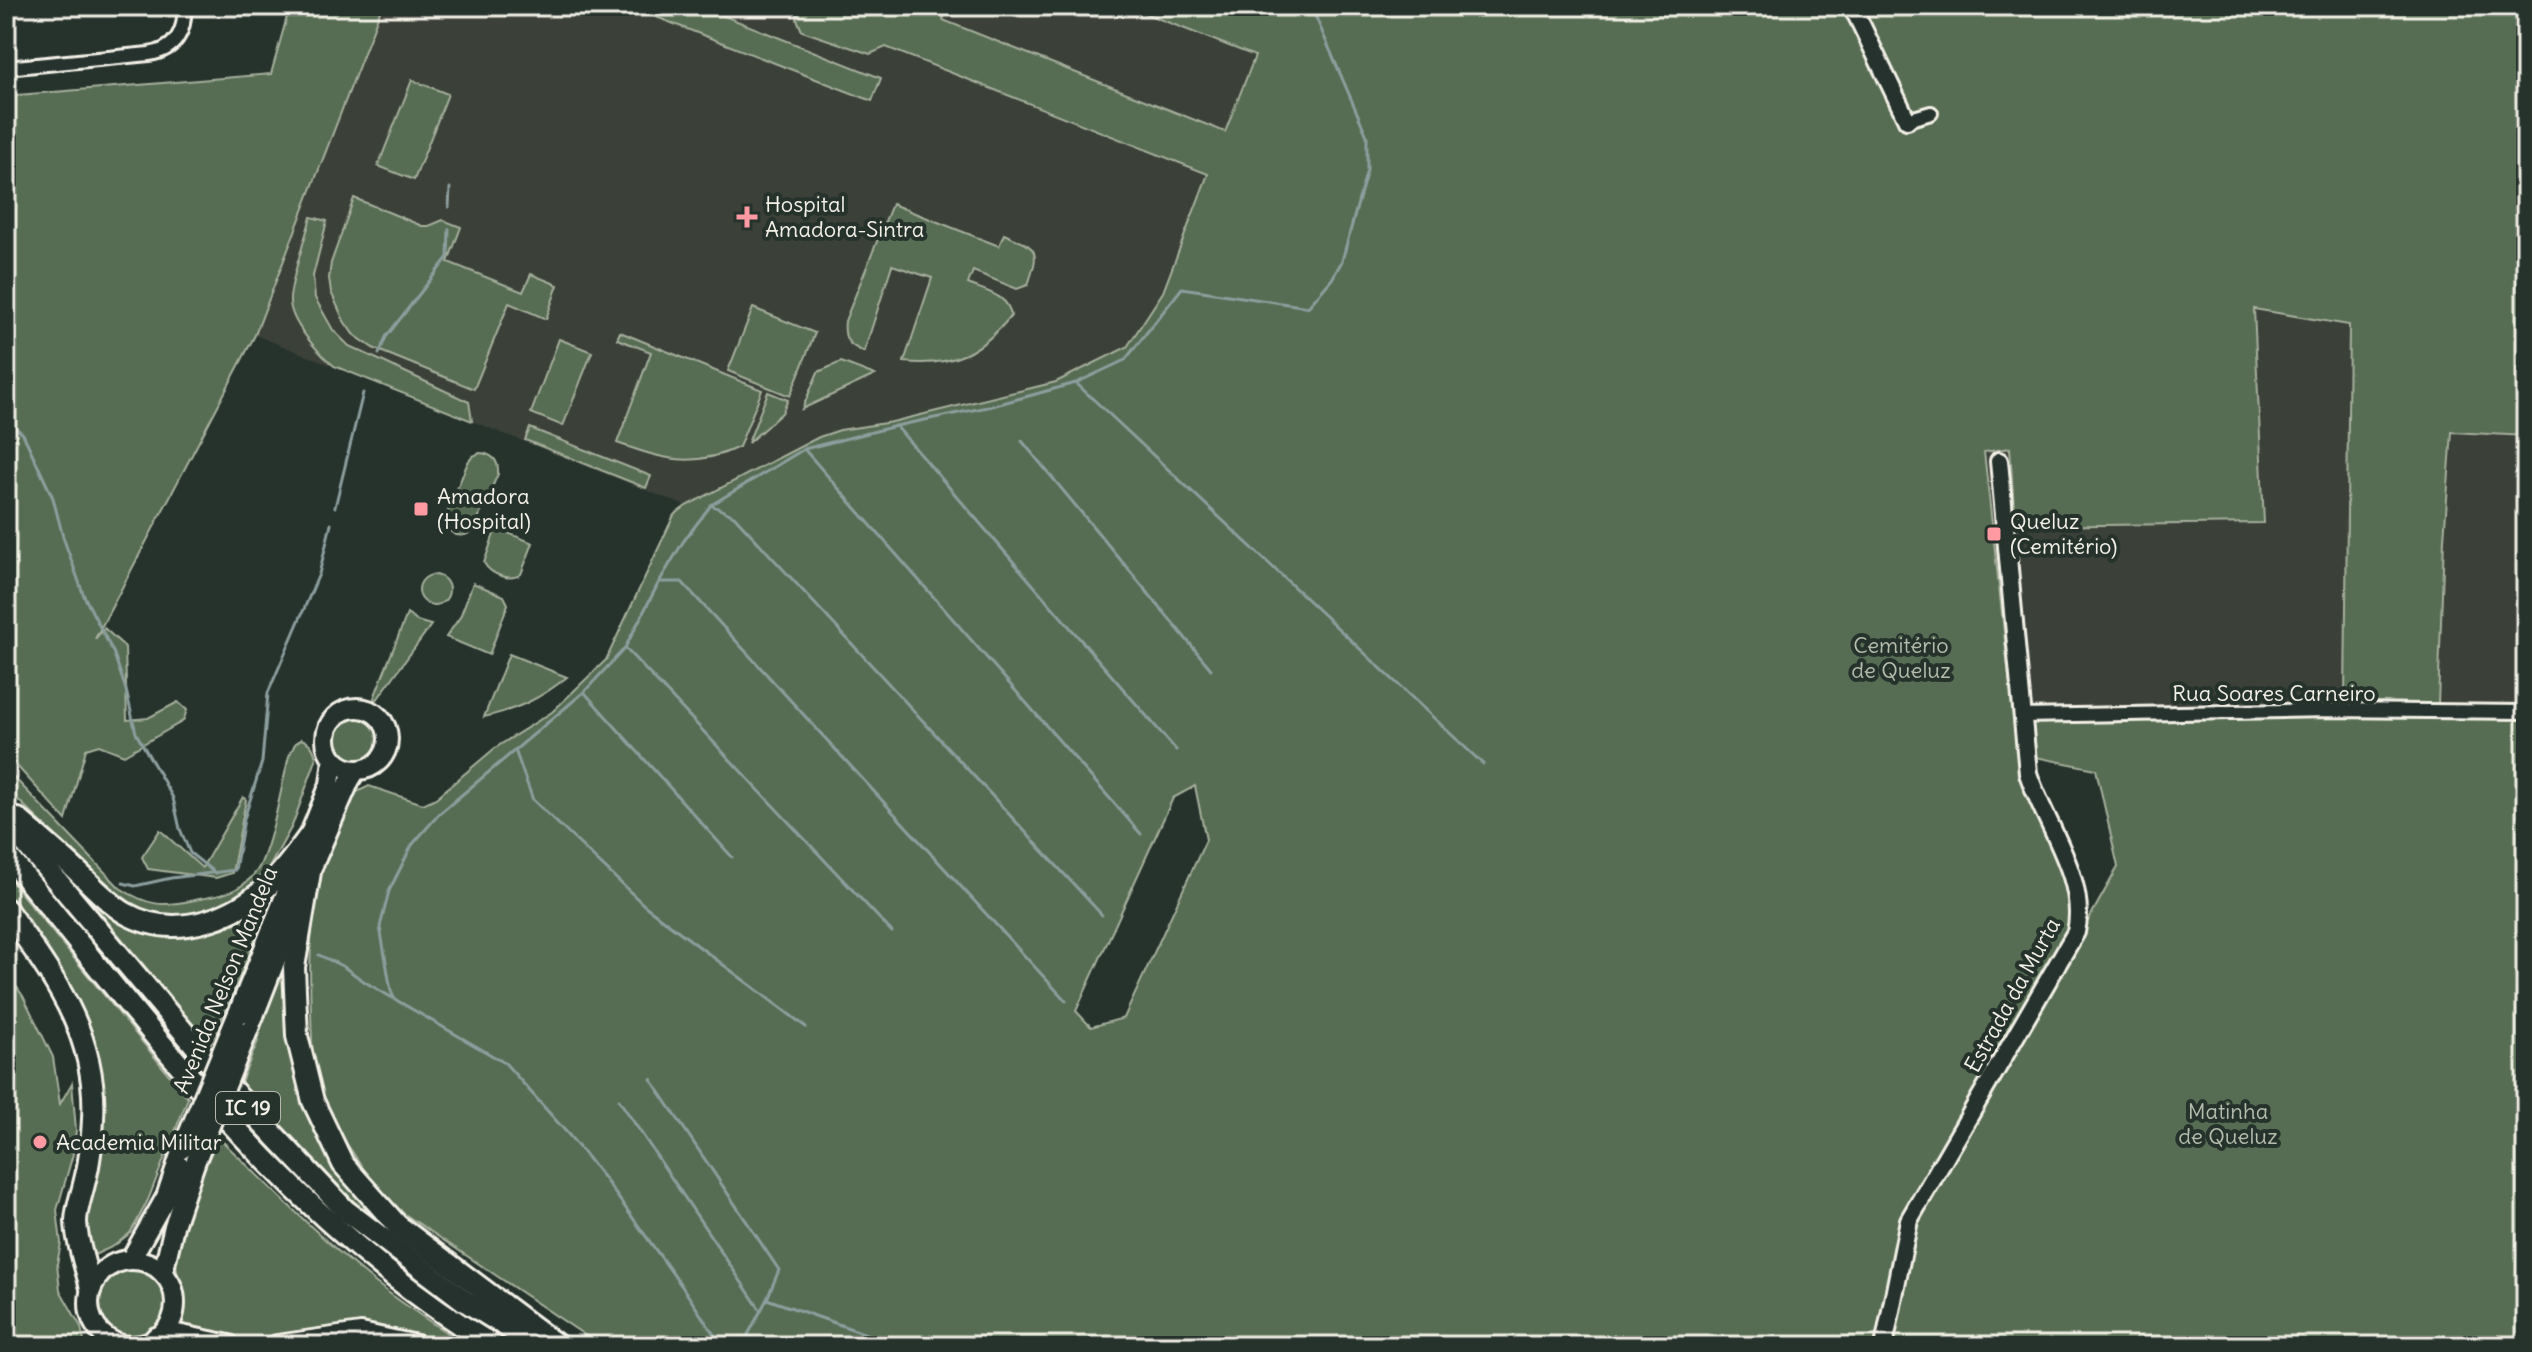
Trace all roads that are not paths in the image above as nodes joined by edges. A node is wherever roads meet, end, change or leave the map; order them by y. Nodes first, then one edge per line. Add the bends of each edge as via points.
1 (184, 6) edge
2 (1850, 6) edge
3 (6, 68) edge
4 (1931, 113) dead end
5 (1907, 120) joint
6 (1999, 461) dead end
7 (2526, 712) edge
8 (2022, 716) junction
9 (333, 759) junction
10 (356, 770) junction
11 (6, 808) edge
12 (6, 820) edge
13 (310, 835) junction
14 (6, 854) edge
15 (310, 872) junction
16 (6, 909) edge
17 (242, 1024) junction
18 (131, 1259) junction
19 (163, 1273) junction
20 (91, 1288) junction
21 (156, 1338) junction
22 (104, 1341) edge
23 (132, 1346) edge
24 (229, 1346) edge
25 (277, 1346) edge
26 (416, 1346) edge
27 (494, 1346) edge
28 (538, 1346) edge
29 (558, 1346) edge
30 (1884, 1346) edge

1 - 3 street via 183,28 164,51
2 - 5 street
4 - 5 street
6 - 8 street, Estrada da Murta
7 - 8 street, Rua Soares Carneiro
8 - 30 street, Estrada da Murta via 2028,773 2077,892 2076,932 1909,1220
9 - 10 main road
9 - 10 main road via 326,737 336,716 355,707 369,710 385,725 388,746 372,767
9 - 13 main road, Avenida Nelson Mandela via 330,784
10 - 15 main road, Avenida Nelson Mandela
11 - 13 highway via 124,912 171,926 218,918 250,902 277,878
12 - 28 highway, IC 19 via 240,1099 345,1210 465,1301
13 - 17 main road, Avenida Nelson Mandela
14 - 27 highway, IC 19 via 248,1143 331,1226 452,1321
15 - 17 main road, Avenida Nelson Mandela
15 - 29 highway via 294,967 297,1036 313,1101 343,1164 397,1225
16 - 20 highway via 62,991 88,1056 93,1119 76,1220
17 - 18 main road, Avenida Nelson Mandela, bridge via 182,1149 166,1197
17 - 19 main road, Avenida Nelson Mandela, bridge
18 - 19 main road
18 - 20 main road via 100,1273
19 - 21 main road via 171,1283 175,1307 166,1330
20 - 22 main road via 89,1309
21 - 23 main road
21 - 24 highway via 177,1335
22 - 23 main road
25 - 26 highway via 361,1334

